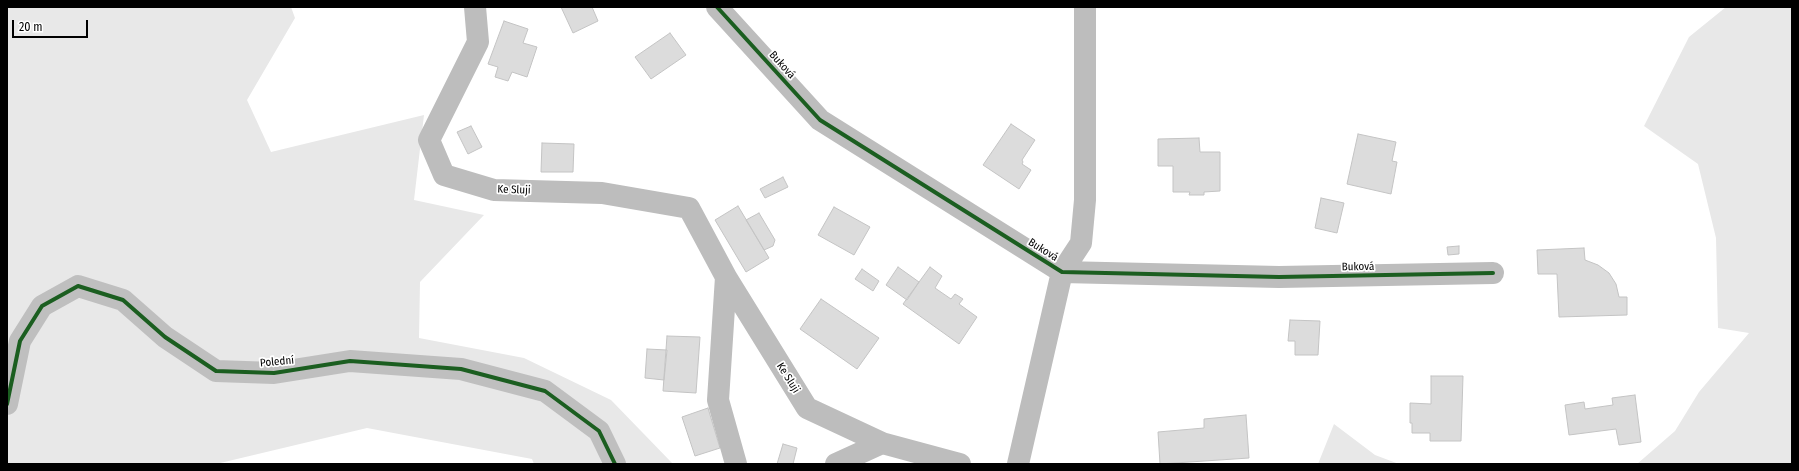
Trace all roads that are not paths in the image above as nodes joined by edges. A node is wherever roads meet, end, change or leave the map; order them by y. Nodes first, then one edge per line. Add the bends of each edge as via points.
1 (475, 7) edge
2 (717, 7) edge
3 (1085, 7) edge
4 (1062, 272) junction
5 (1493, 273) dead end
6 (726, 277) junction
7 (7, 404) edge
8 (882, 443) junction
9 (615, 464) edge
10 (736, 464) edge
11 (836, 464) edge
12 (960, 464) edge
13 (1018, 464) edge

1 - 6 street, Ke Sluji via 478,42 429,140 444,174 494,190 602,193 689,208
2 - 4 street, Buková via 820,120
3 - 4 street, Buková via 1085,200 1081,243
4 - 5 street, Buková via 1279,277
4 - 13 street, Buková
6 - 8 street, Ke Sluji via 807,408
6 - 10 street via 718,400
7 - 9 street, Polední via 20,341 42,306 78,286 123,300 165,337 216,372 274,373 350,361 461,369 545,391 599,431
8 - 11 street
8 - 12 street, Ke Sluji

